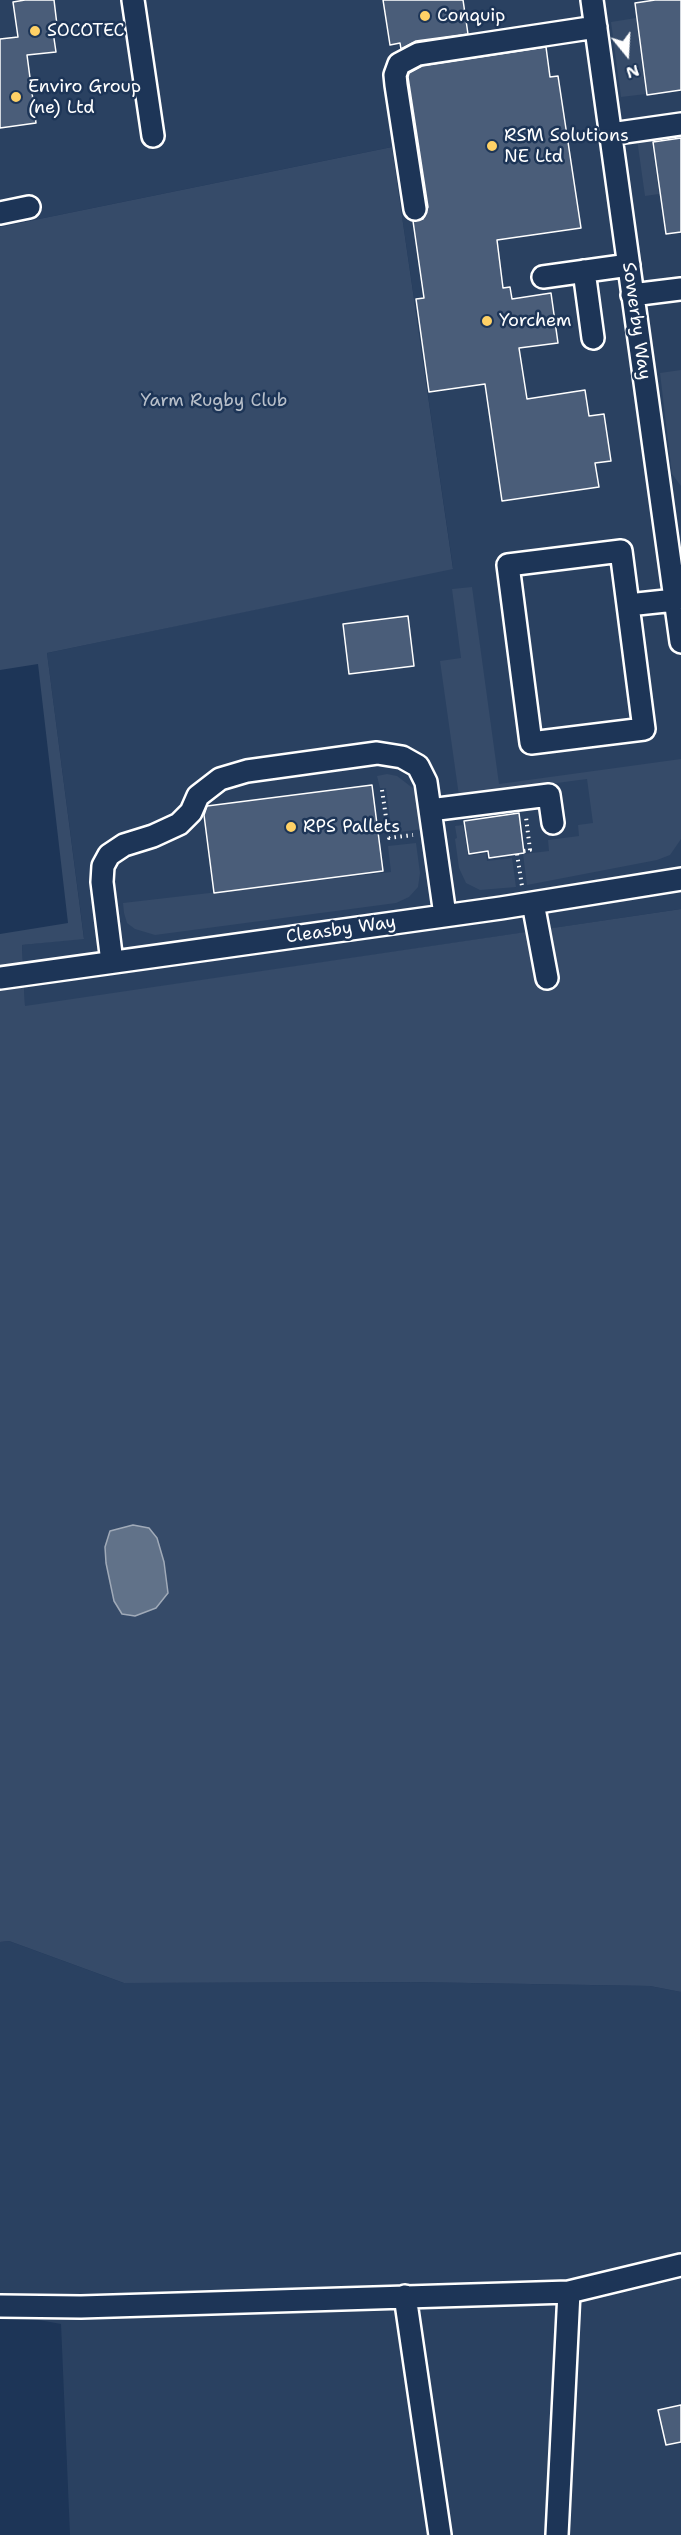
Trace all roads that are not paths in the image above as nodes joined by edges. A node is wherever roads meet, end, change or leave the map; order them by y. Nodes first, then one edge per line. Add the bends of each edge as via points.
1 (133, 0) edge
2 (592, 0) edge
3 (596, 27) junction
4 (681, 124) edge
5 (610, 134) junction
6 (153, 136) dead end
7 (29, 207) dead end
8 (415, 209) dead end
9 (0, 213) edge
10 (629, 265) junction
11 (584, 271) junction
12 (543, 277) dead end
13 (681, 289) edge
14 (632, 296) junction
15 (593, 338) dead end
16 (671, 505) edge
17 (675, 600) junction
18 (628, 605) junction
19 (681, 642) edge
20 (430, 810) junction
21 (553, 823) dead end
22 (681, 879) edge
23 (528, 897) junction
24 (446, 915) junction
25 (112, 962) junction
26 (0, 978) edge
27 (547, 978) dead end
28 (681, 2265) edge
29 (569, 2292) junction
30 (405, 2296) junction
31 (0, 2306) edge
32 (440, 2535) edge
33 (557, 2535) edge

1 - 6 street
2 - 3 street, Sowerby Way
3 - 5 street, Sowerby Way
3 - 8 street via 418,54 399,64 396,85
4 - 5 street
5 - 10 street, Sowerby Way
7 - 9 street
10 - 11 street
10 - 14 street, Sowerby Way
11 - 12 street
11 - 15 street
13 - 14 street
14 - 16 street, Sowerby Way
16 - 17 street, Sowerby Way
17 - 18 street
17 - 19 street, Sowerby Way
18 - 18 street via 644,729 531,743 508,565 621,551
20 - 21 street via 549,795
20 - 24 street
20 - 25 street via 426,782 418,766 402,757 377,753 248,771 220,779 198,796 191,812 179,824 124,845 106,861 102,882
22 - 23 street, Cleasby Way
23 - 24 street, Cleasby Way
23 - 27 street
24 - 25 street, Cleasby Way
25 - 26 street, Cleasby Way
28 - 29 street
29 - 30 street
29 - 33 street
30 - 31 street
30 - 32 street

